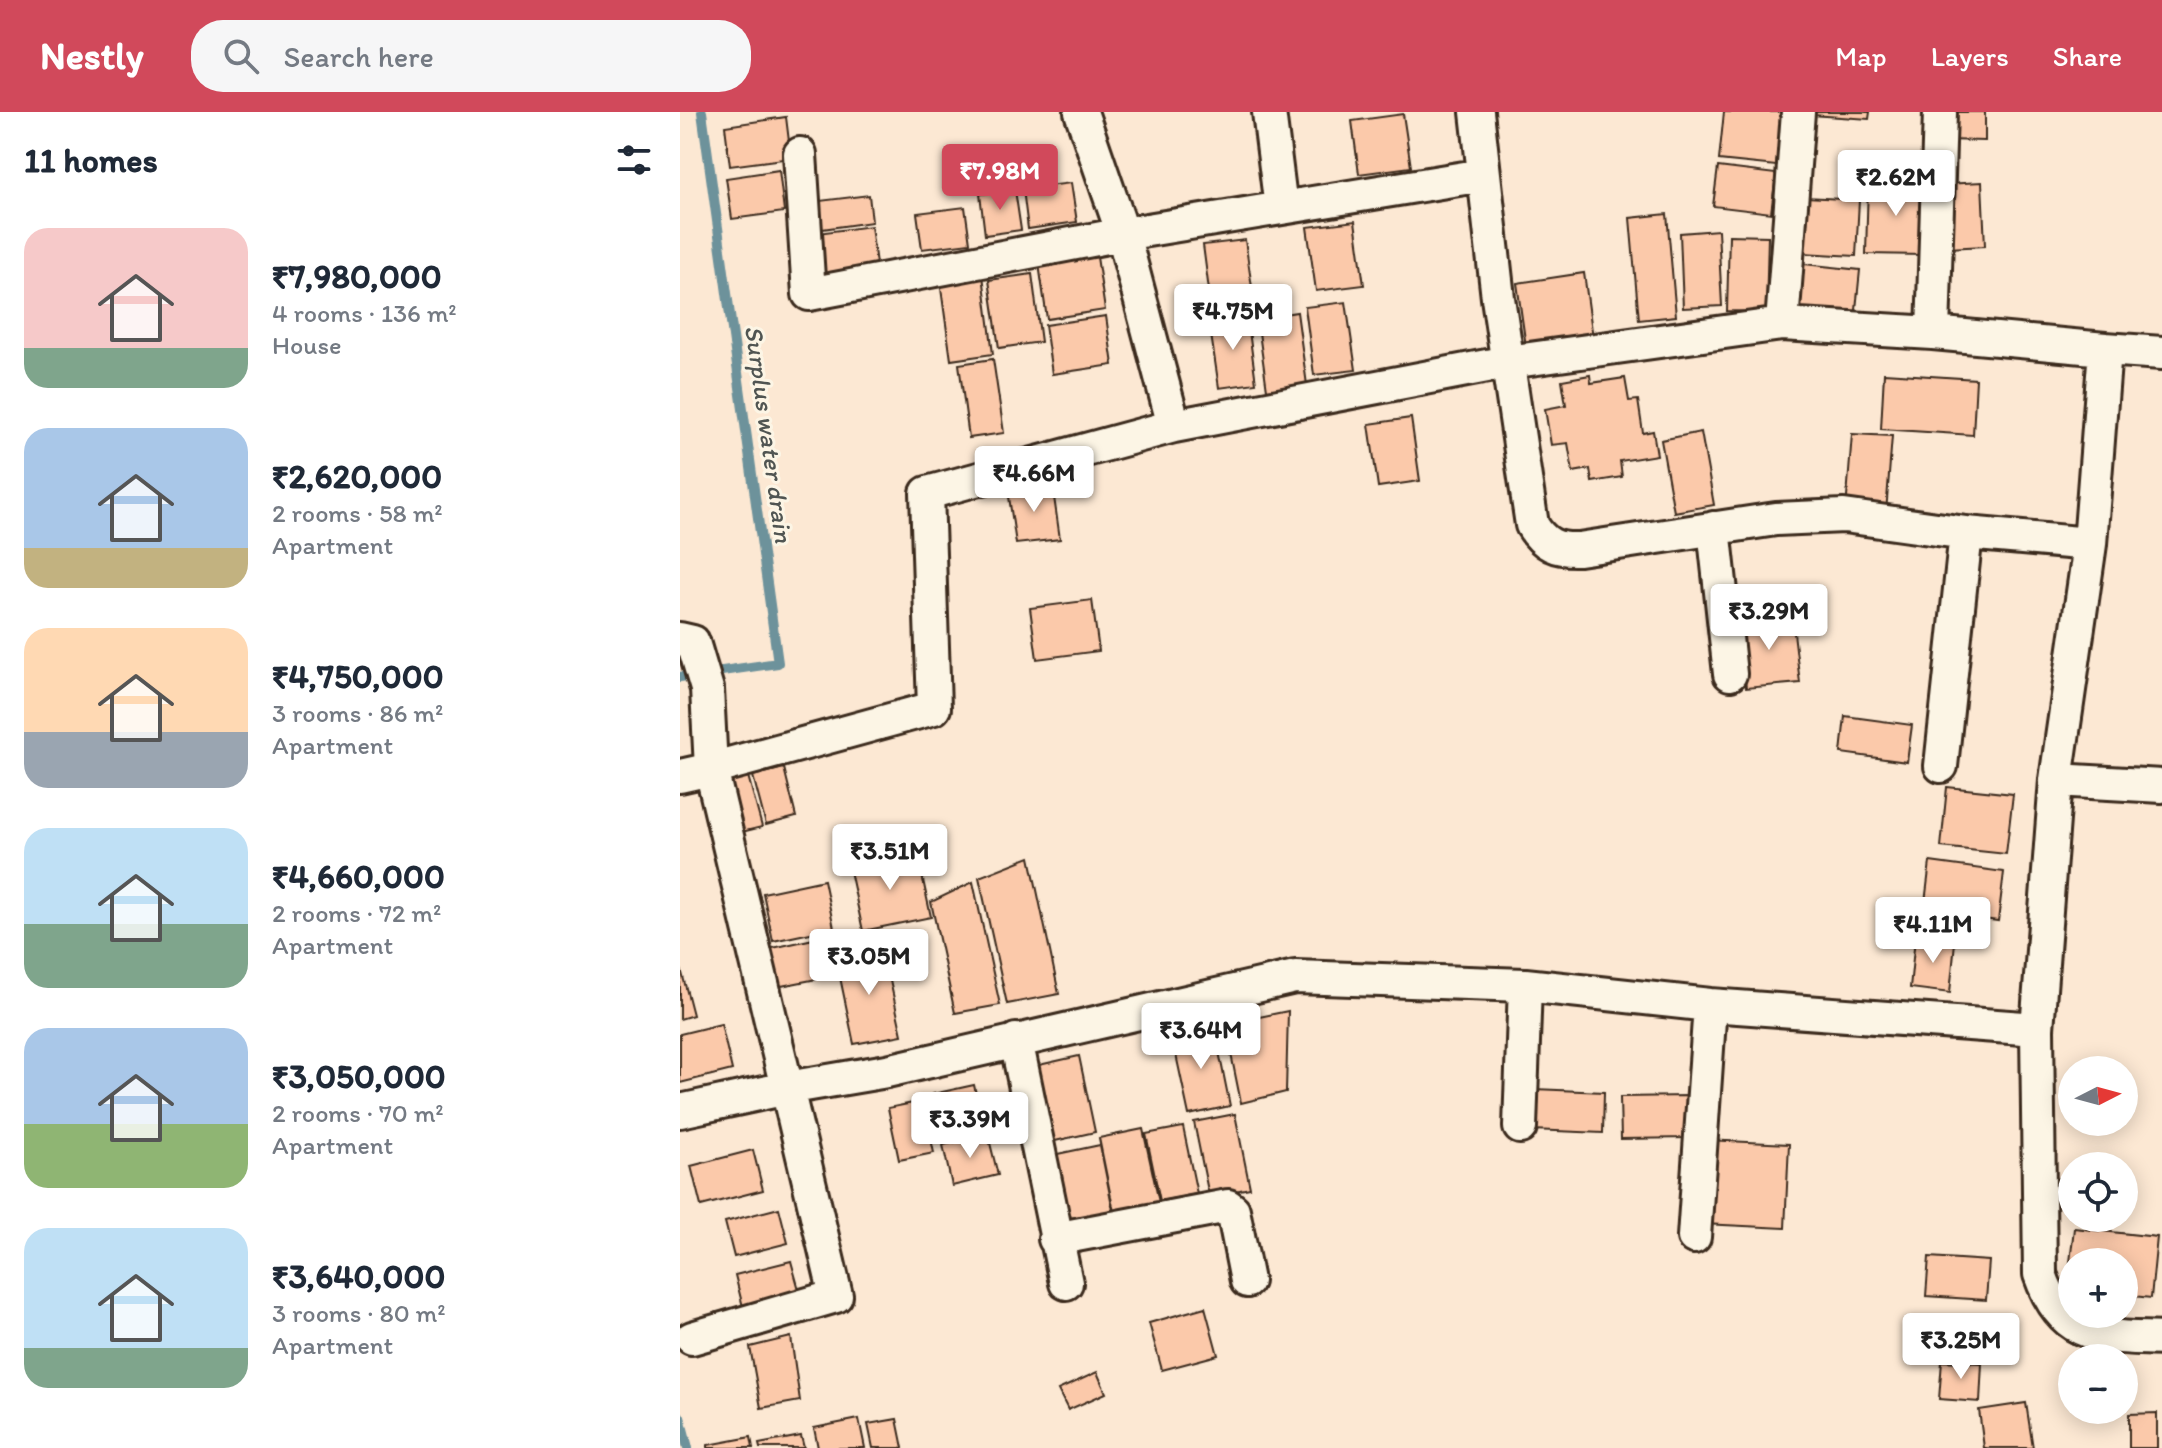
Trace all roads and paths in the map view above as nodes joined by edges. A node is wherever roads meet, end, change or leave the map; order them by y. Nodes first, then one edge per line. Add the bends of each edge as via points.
1 (1081, 112) edge
2 (1269, 112) edge
3 (1477, 112) edge
4 (1798, 112) edge
5 (1940, 112) edge
6 (800, 154) dead end
7 (1483, 175) junction
8 (1281, 208) junction
9 (1123, 234) junction
10 (1782, 324) junction
11 (1933, 333) junction
12 (2105, 349) junction
13 (2162, 353) edge
14 (1508, 362) junction
15 (1174, 426) junction
16 (1714, 528) junction
17 (1966, 533) junction
18 (2090, 544) junction
19 (695, 662) edge
20 (1730, 674) dead end
21 (1941, 766) dead end
22 (695, 773) edge
23 (2056, 780) junction
24 (2162, 786) edge
25 (1525, 985) junction
26 (1710, 1005) junction
27 (2037, 1029) junction
28 (1016, 1040) junction
29 (787, 1088) junction
30 (680, 1111) edge
31 (1520, 1127) dead end
32 (1694, 1237) dead end
33 (1055, 1239) junction
34 (1247, 1281) dead end
35 (1066, 1283) dead end
36 (692, 1338) dead end
37 (2162, 1339) edge

1 - 9 street
2 - 8 street
3 - 7 street
4 - 10 street
5 - 11 street
6 - 9 street via 809,294
7 - 8 street
7 - 14 street
8 - 9 street
9 - 15 street
10 - 11 street
10 - 14 street
11 - 12 street
12 - 13 street
12 - 18 street
14 - 15 street
14 - 16 street via 1532,525 1550,546 1579,549
15 - 22 street via 927,493 934,708
16 - 17 street via 1844,516
16 - 20 street
17 - 18 street
17 - 21 street
18 - 23 street
19 - 22 street
22 - 29 street
23 - 24 street
23 - 27 street
25 - 26 street
25 - 28 street via 1295,977
25 - 31 street
26 - 27 street
26 - 32 street
27 - 37 street via 2040,1274 2049,1301 2080,1328 2109,1336
28 - 29 street
28 - 33 street
29 - 30 street
29 - 36 street via 836,1296
33 - 34 street via 1228,1206
33 - 35 street

